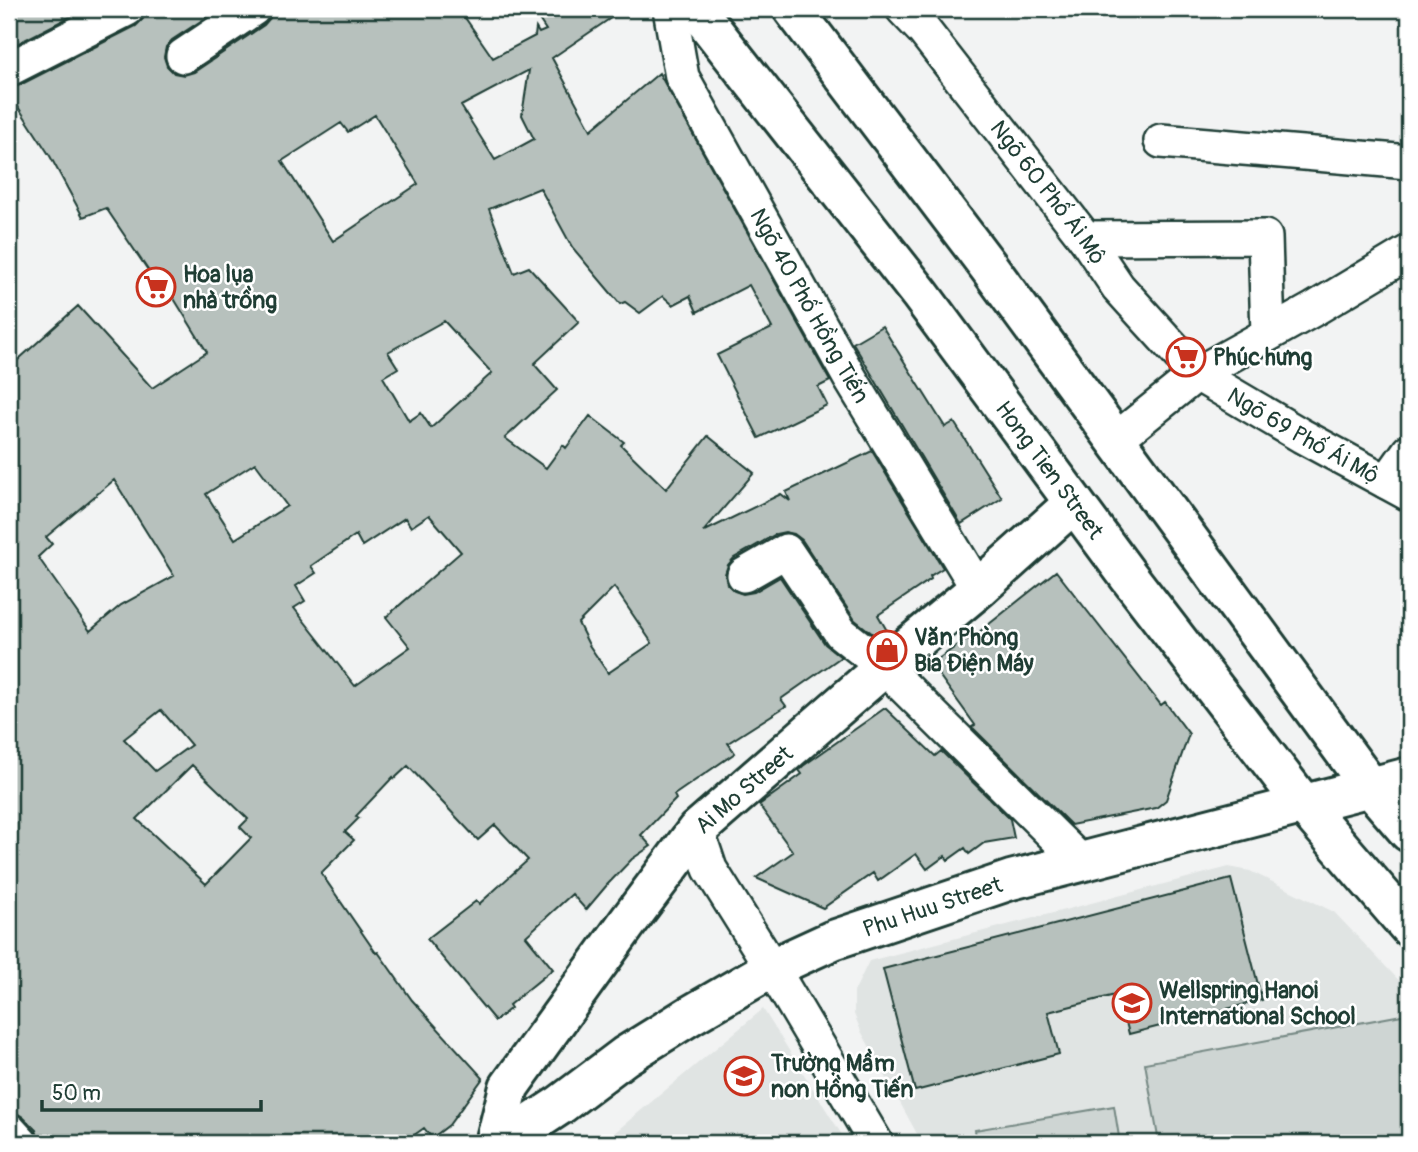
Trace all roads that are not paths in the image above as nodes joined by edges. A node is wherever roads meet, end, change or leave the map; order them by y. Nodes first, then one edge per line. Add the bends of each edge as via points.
1 (127, 9) edge
2 (253, 9) edge
3 (670, 9) edge
4 (696, 9) edge
5 (793, 9) edge
6 (903, 9) edge
7 (183, 56) dead end
8 (9, 69) edge
9 (1161, 141) dead end
10 (1409, 162) edge
11 (1085, 238) junction
12 (1409, 252) edge
13 (1268, 334) junction
14 (1197, 374) junction
15 (1115, 440) junction
16 (1409, 451) edge
17 (1398, 488) edge
18 (1074, 503) junction
19 (744, 575) dead end
20 (978, 589) junction
21 (884, 667) junction
22 (1409, 777) edge
23 (1371, 788) junction
24 (1304, 806) junction
25 (697, 830) junction
26 (1409, 832) edge
27 (1080, 861) junction
28 (1409, 927) edge
29 (772, 968) junction
30 (9, 1130) edge
31 (21, 1143) edge
32 (495, 1143) edge
33 (502, 1143) edge
34 (876, 1143) edge

1 - 8 street
2 - 7 street
3 - 20 street, Ngõ 40 Phố Hồng Tiến via 682,77 850,378
4 - 18 main road, Hong Tien Street via 920,294
5 - 15 main road
6 - 11 street, Ngõ 60 Phố Ái Mộ
9 - 10 street
11 - 13 street via 1265,237
11 - 14 street, Ngõ 60 Phố Ái Mộ via 1118,286
12 - 13 street
13 - 14 street
14 - 15 street
14 - 17 street, Ngõ 69 Phố Ái Mộ
15 - 23 main road
16 - 17 street
18 - 20 main road, Ai Mo Street
18 - 24 main road, Hong Tien Street
19 - 21 street via 786,551 841,633
20 - 21 main road, Ai Mo Street
21 - 25 main road, Ai Mo Street
21 - 27 street
22 - 23 main road, Phu Huu Street
23 - 24 main road, Phu Huu Street
23 - 26 main road
24 - 27 main road, Phu Huu Street
24 - 28 main road, Hong Tien Street
25 - 29 street via 710,869
25 - 32 main road, Ai Mo Street via 509,1087
27 - 29 main road, Phu Huu Street via 833,940
29 - 33 main road, Phu Huu Street via 625,1056
29 - 34 street
30 - 31 street

